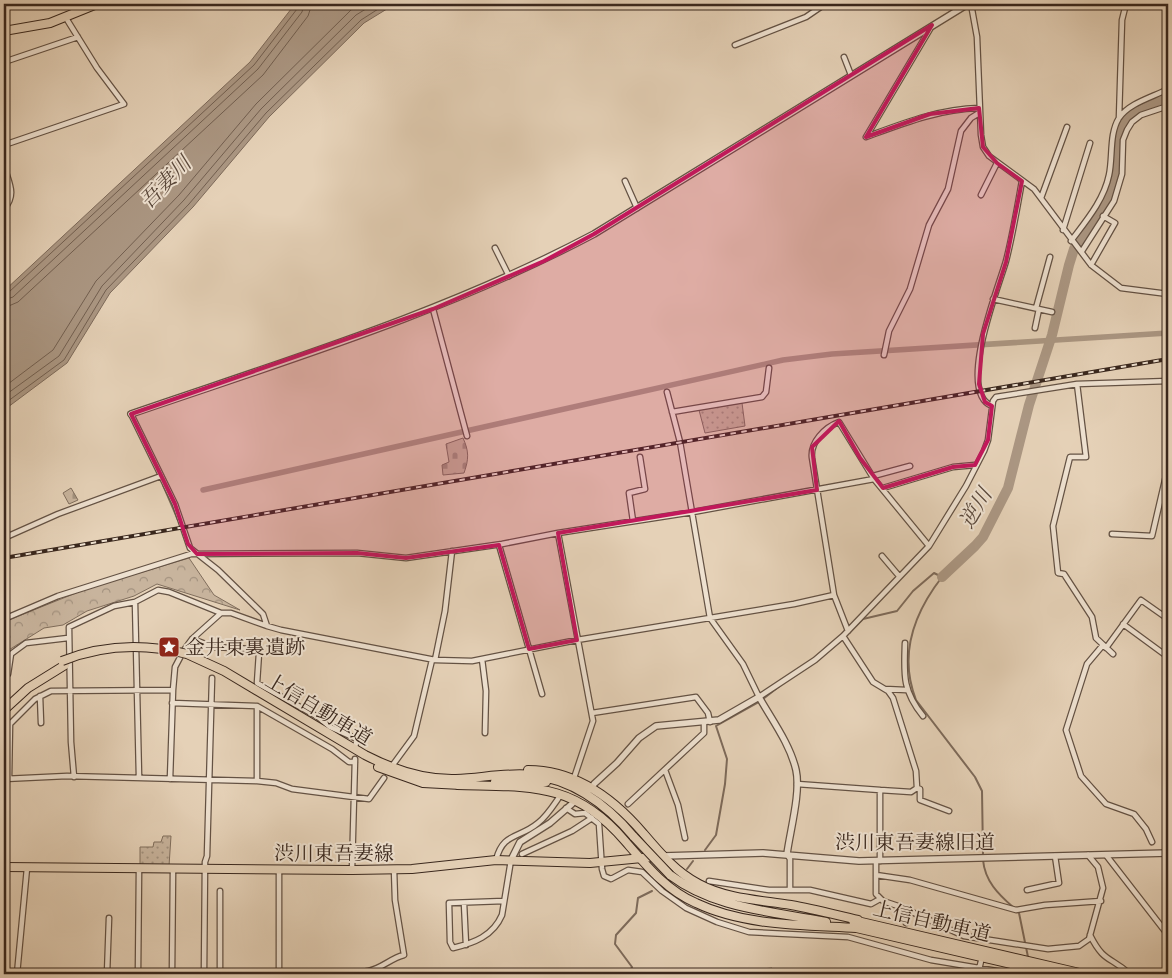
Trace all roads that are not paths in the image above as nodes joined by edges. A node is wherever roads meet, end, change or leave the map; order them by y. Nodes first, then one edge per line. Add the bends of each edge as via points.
1 (97, 4) edge
2 (825, 4) edge
3 (969, 4) edge
4 (1133, 4) edge
5 (1126, 5) edge
6 (66, 18) junction
7 (932, 26) junction
8 (4, 31) edge
9 (78, 37) junction
10 (735, 45) dead end
11 (844, 57) dead end
12 (4, 62) edge
13 (852, 75) junction
14 (1168, 89) edge
15 (1168, 106) edge
16 (979, 110) junction
17 (1119, 118) junction
18 (1067, 127) dead end
19 (1090, 143) dead end
20 (4, 145) edge
21 (996, 164) junction
22 (4, 166) edge
23 (625, 181) dead end
24 (1022, 181) junction
25 (980, 195) dead end
26 (1041, 198) junction
27 (637, 208) junction
28 (4, 209) edge
29 (1103, 216) junction
30 (1063, 230) junction
31 (1073, 243) junction
32 (495, 248) dead end
33 (1081, 250) junction
34 (1050, 256) dead end
35 (1091, 265) junction
36 (509, 277) junction
37 (1168, 294) edge
38 (992, 299) junction
39 (434, 309) junction
40 (1037, 309) junction
41 (1052, 312) dead end
42 (1035, 328) dead end
43 (883, 352) dead end
44 (769, 368) dead end
45 (1168, 381) edge
46 (1077, 384) junction
47 (667, 392) dead end
48 (992, 406) junction
49 (672, 412) junction
50 (131, 414) joint
51 (467, 436) dead end
52 (640, 457) dead end
53 (975, 465) junction
54 (910, 466) dead end
55 (1168, 468) edge
56 (161, 476) junction
57 (874, 477) junction
58 (628, 486) dead end
59 (883, 488) junction
60 (816, 490) junction
61 (629, 493) junction
62 (693, 512) junction
63 (633, 521) junction
64 (558, 532) junction
65 (1112, 534) dead end
66 (4, 538) edge
67 (499, 545) junction
68 (928, 546) junction
69 (452, 552) junction
70 (197, 554) junction
71 (882, 556) dead end
72 (899, 576) junction
73 (834, 595) junction
74 (135, 602) junction
75 (221, 613) junction
76 (710, 618) junction
77 (4, 619) edge
78 (1168, 619) edge
79 (1123, 624) junction
80 (267, 626) junction
81 (848, 631) junction
82 (845, 637) junction
83 (68, 638) junction
84 (192, 639) junction
85 (577, 640) junction
86 (906, 642) dead end
87 (1104, 646) junction
88 (529, 649) junction
89 (1114, 654) dead end
90 (1168, 657) edge
91 (482, 659) junction
92 (434, 660) junction
93 (64, 663) junction
94 (4, 678) edge
95 (212, 678) dead end
96 (884, 689) junction
97 (137, 690) junction
98 (172, 690) junction
99 (906, 690) junction
100 (70, 691) junction
101 (542, 694) dead end
102 (40, 696) junction
103 (759, 697) junction
104 (172, 703) junction
105 (4, 704) edge
106 (211, 705) junction
107 (257, 706) junction
108 (4, 710) edge
109 (592, 713) junction
110 (923, 716) dead end
111 (10, 723) junction
112 (41, 723) dead end
113 (707, 723) junction
114 (4, 730) edge
115 (485, 733) dead end
116 (355, 747) dead end
117 (392, 766) dead end
118 (665, 770) junction
119 (575, 776) dead end
120 (74, 777) junction
121 (139, 777) junction
122 (384, 778) dead end
123 (6, 779) edge
124 (170, 779) junction
125 (208, 781) junction
126 (257, 781) junction
127 (457, 782) junction
128 (594, 784) dead end
129 (797, 784) junction
130 (917, 788) junction
131 (880, 790) junction
132 (560, 796) dead end
133 (355, 798) junction
134 (573, 803) dead end
135 (628, 804) dead end
136 (566, 808) junction
137 (949, 811) dead end
138 (592, 818) junction
139 (685, 838) dead end
140 (1152, 842) dead end
141 (522, 854) dead end
142 (787, 854) junction
143 (1168, 854) edge
144 (1088, 855) junction
145 (1106, 855) junction
146 (663, 856) junction
147 (1055, 856) junction
148 (640, 858) junction
149 (496, 860) junction
150 (510, 860) junction
151 (878, 861) junction
152 (601, 862) junction
153 (4, 867) edge
154 (27, 868) junction
155 (139, 868) junction
156 (173, 869) junction
157 (205, 869) junction
158 (279, 869) junction
159 (394, 869) junction
160 (352, 870) junction
161 (876, 875) junction
162 (708, 882) dead end
163 (790, 889) junction
164 (220, 890) dead end
165 (769, 890) junction
166 (1027, 890) dead end
167 (768, 899) dead end
168 (880, 900) junction
169 (504, 901) junction
170 (1101, 901) junction
171 (464, 903) junction
172 (908, 910) junction
173 (109, 918) dead end
174 (906, 923) dead end
175 (764, 924) dead end
176 (857, 924) junction
177 (763, 933) junction
178 (1090, 934) junction
179 (1168, 935) edge
180 (987, 940) junction
181 (901, 942) dead end
182 (466, 945) junction
183 (985, 947) dead end
184 (900, 950) junction
185 (981, 961) dead end
186 (979, 967) junction
187 (17, 974) edge
188 (107, 974) edge
189 (138, 974) edge
190 (172, 974) edge
191 (204, 974) edge
192 (220, 974) edge
193 (279, 974) edge
194 (332, 974) edge
195 (978, 974) edge
196 (1015, 974) edge
197 (1054, 974) edge
198 (1084, 974) edge
199 (1130, 974) edge

1 - 6 main road
2 - 10 street via 806,17
3 - 7 street
3 - 16 street via 977,37
4 - 5 street
5 - 17 street via 1122,20
6 - 8 main road
6 - 9 street
7 - 13 street
7 - 16 street via 866,137 930,114 957,108
9 - 12 street
9 - 20 street via 124,104
11 - 13 street
13 - 27 street
14 - 17 street via 1129,108
15 - 29 street via 1141,115 1128,130 1123,140 1122,174 1114,201
16 - 21 street via 983,146
16 - 43 street via 960,131 948,189 929,225 910,290 889,331
17 - 31 street via 1114,132 1109,176 1097,206
18 - 26 street
19 - 30 street
21 - 24 street
21 - 25 street
22 - 28 street via 12,191 11,201
23 - 27 street
24 - 26 street
24 - 38 street via 1006,262
26 - 30 street
27 - 36 street
29 - 33 street
29 - 35 street via 1114,223
30 - 31 street
31 - 33 street
32 - 36 street
33 - 35 street
34 - 40 street
35 - 37 street via 1121,288
36 - 39 street
38 - 40 street
38 - 48 street via 980,349 979,384 985,402
39 - 50 street
39 - 51 street
40 - 41 street
40 - 42 street
44 - 49 street via 766,392 762,397
45 - 46 street
46 - 48 street via 996,397
46 - 87 street via 1086,457 1070,457 1053,533 1058,573 1064,574 1080,596 1092,617 1096,638
47 - 49 street
48 - 53 street via 988,440
49 - 62 street
50 - 56 street
52 - 61 street via 645,489
53 - 59 street via 953,467
53 - 68 street via 966,486
54 - 57 street
55 - 65 street via 1152,536
56 - 66 street
56 - 70 street via 175,504 188,544
57 - 59 street
57 - 60 street
57 - 60 street via 840,422 824,431 812,447
58 - 61 street
59 - 68 street
60 - 62 street
60 - 73 street
61 - 63 street
62 - 63 street
62 - 76 street
63 - 64 street
64 - 67 street
64 - 85 street
67 - 69 street
67 - 88 street
68 - 72 street
69 - 70 street via 406,558 357,553
69 - 92 street via 445,611
70 - 77 street via 58,596
70 - 80 street via 263,614
71 - 72 street
72 - 81 street
73 - 76 street
73 - 81 street
74 - 75 street via 163,590
74 - 83 street via 114,606 75,622 69,627
74 - 97 street
75 - 80 street
75 - 84 street
76 - 85 street
76 - 103 street via 742,664
78 - 79 street via 1141,600
79 - 87 street
79 - 90 street
80 - 92 street
81 - 82 street
82 - 96 street via 873,682
82 - 103 street
83 - 94 street via 21,645 11,654 8,674
83 - 100 street
84 - 98 street via 175,667
84 - 116 street via 214,647 253,649 259,653 257,683 356,739
85 - 88 street
85 - 109 street
86 - 99 street
87 - 89 street
87 - 140 street via 1087,664 1066,730 1081,776 1106,804 1134,814
88 - 91 street
88 - 101 street
91 - 92 street
91 - 115 street via 486,691
92 - 117 street via 414,736
93 - 105 main road, 上信自動車道 via 39,674
93 - 108 main road, 上信自動車道 via 28,688
93 - 127 main road, 上信自動車道, bridge via 129,650 186,656 384,770 423,783
95 - 106 street
96 - 99 street
96 - 130 street via 893,698 916,771
97 - 98 street
97 - 100 street
97 - 121 street
98 - 104 street
99 - 110 street
100 - 102 street
100 - 120 street
102 - 111 street
102 - 112 street
103 - 113 street via 735,712
103 - 129 street via 790,755
104 - 106 street
104 - 124 street
106 - 107 street
106 - 125 street
107 - 126 street
107 - 133 street via 349,762 355,760
109 - 113 street via 696,697 708,712
109 - 119 street via 591,729
111 - 114 street
111 - 123 street
113 - 118 street via 704,733
113 - 128 street via 656,726 639,738
118 - 135 street
118 - 139 street via 678,805
120 - 121 street
120 - 123 street
121 - 124 street
122 - 133 street via 369,799
124 - 125 street
125 - 126 street
125 - 157 street
126 - 133 street
127 - 146 main road via 515,771 540,770 560,774 587,784 614,803
127 - 148 main road via 535,787 574,798 602,817
127 - 176 main road, 上信自動車道, bridge via 523,780 577,789 613,814 670,875 697,893 715,900 771,911
129 - 131 street
129 - 142 street
130 - 131 street via 911,792
130 - 137 street via 920,800
131 - 151 street
132 - 149 street via 536,825 506,840
133 - 160 street
134 - 136 street
136 - 138 street via 573,814 585,813
136 - 150 street via 550,823 520,842
138 - 141 street
138 - 152 street via 601,830
142 - 146 street, 渋川東吾妻線旧道
142 - 151 street, 渋川東吾妻線旧道
142 - 163 street via 790,859
143 - 145 street, 渋川東吾妻線旧道
144 - 145 street, 渋川東吾妻線旧道
144 - 147 street, 渋川東吾妻線旧道
144 - 170 street via 1102,877
145 - 179 street
146 - 148 main road, 渋川東吾妻線
146 - 176 main road via 688,878 713,890 731,896 798,906
147 - 151 street, 渋川東吾妻線旧道
147 - 166 street via 1059,883
148 - 152 main road, 渋川東吾妻線
148 - 176 main road via 672,889 709,909 769,921
149 - 150 main road, 渋川東吾妻線
149 - 159 main road, 渋川東吾妻線
150 - 152 main road, 渋川東吾妻線
150 - 169 street
151 - 161 street
152 - 177 street via 602,874 608,878 617,878 628,870 639,870 686,908 734,928
153 - 154 main road, 渋川東吾妻線
154 - 155 main road, 渋川東吾妻線
154 - 187 street
155 - 156 main road, 渋川東吾妻線
155 - 189 street
156 - 157 main road, 渋川東吾妻線
156 - 190 street
157 - 158 main road, 渋川東吾妻線
157 - 191 street
158 - 160 main road, 渋川東吾妻線
158 - 193 street
159 - 160 main road, 渋川東吾妻線
159 - 194 street via 395,900 404,955 368,971
161 - 168 street via 876,894
161 - 170 street via 910,880 1016,910
162 - 165 street
163 - 165 street
163 - 168 street via 810,890 871,904
164 - 192 street
165 - 167 street
168 - 172 street
169 - 171 street
169 - 182 street via 502,914 493,929 484,938
170 - 178 street
171 - 182 street
171 - 182 street via 449,904 450,942 453,948
172 - 174 street
172 - 180 street via 964,936
173 - 188 street
175 - 177 street
176 - 197 main road, 上信自動車道
176 - 198 main road, 上信自動車道
177 - 184 street via 832,935
178 - 180 street via 1079,946 1048,949
178 - 199 street via 1098,952
180 - 183 street
181 - 184 street
184 - 186 street via 931,960
185 - 186 street
186 - 195 street
186 - 196 street

